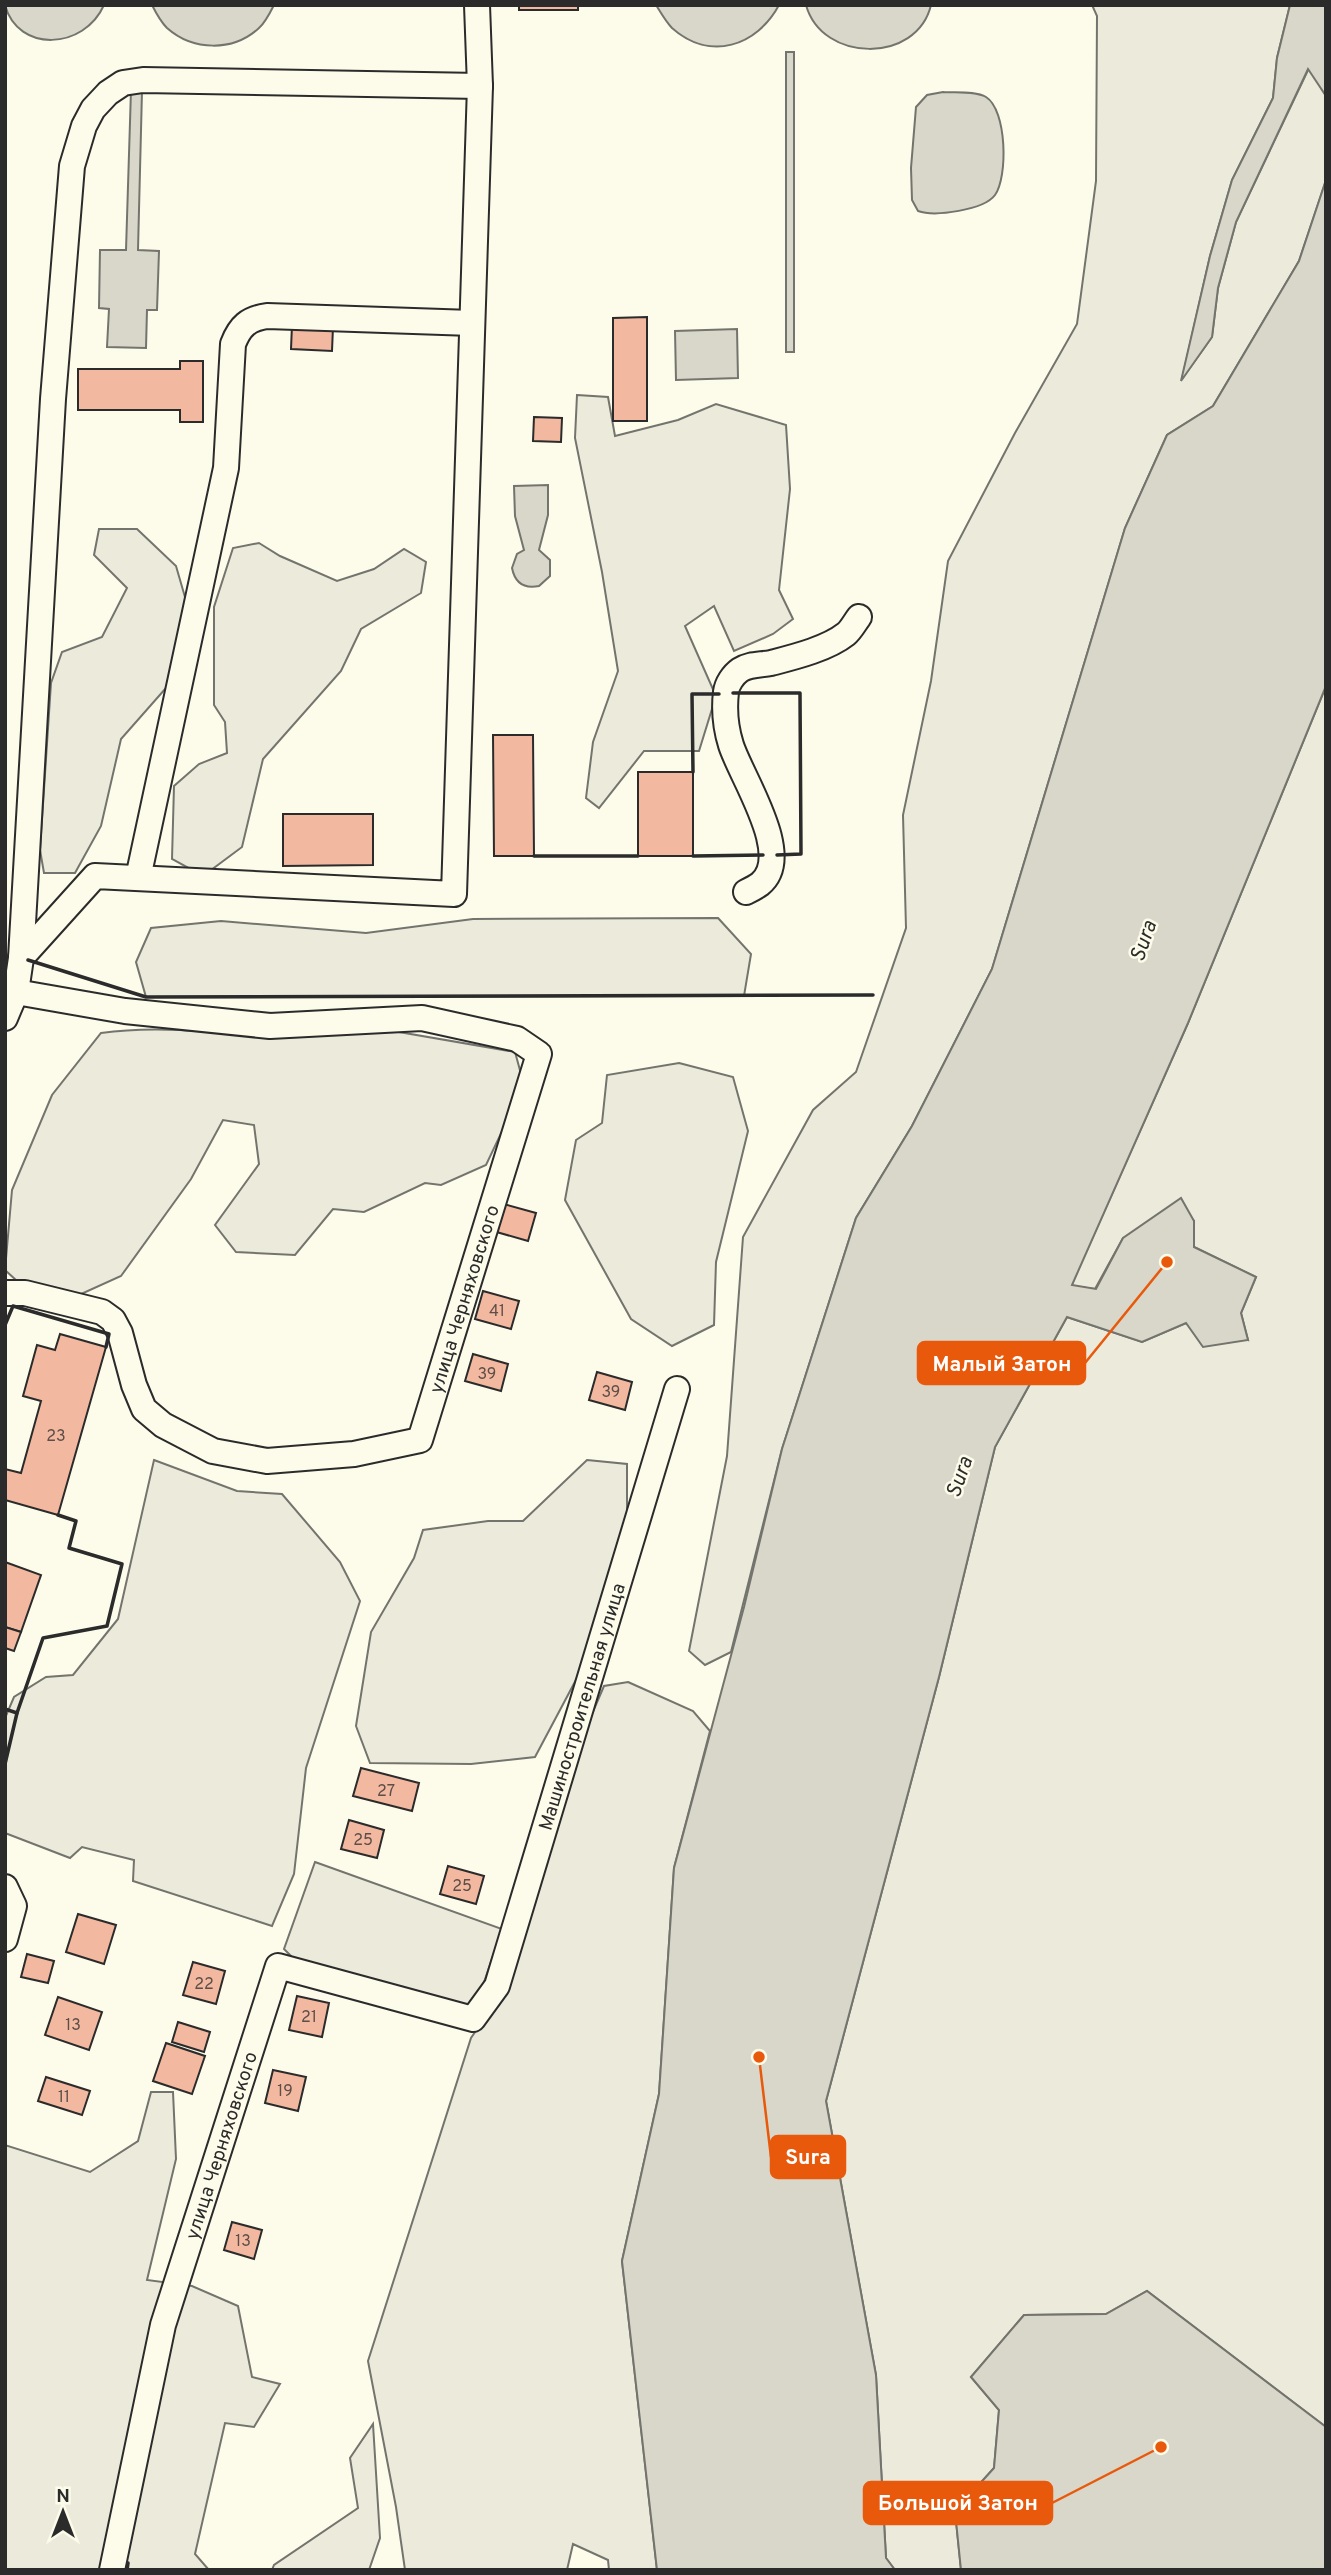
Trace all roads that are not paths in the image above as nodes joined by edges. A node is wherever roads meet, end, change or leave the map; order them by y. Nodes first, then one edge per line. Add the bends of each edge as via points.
1 (477, 5) edge
2 (480, 86) junction
3 (472, 323) junction
4 (859, 617) dead end
5 (138, 878) junction
6 (746, 892) dead end
7 (21, 958) junction
8 (16, 992) junction
9 (5, 1018) edge
10 (5, 1293) edge
11 (677, 1389) dead end
12 (10, 1897) edge
13 (5, 1939) edge
14 (278, 1966) joint
15 (112, 2570) edge

1 - 2 street
2 - 3 street
2 - 7 street via 143,80 123,83 108,93 83,126 72,166 53,400
3 - 5 street via 267,316 244,324 237,334 226,468
3 - 5 street via 454,894
4 - 6 street via 846,634 820,647 748,666 728,683 727,729 764,817 771,855 769,873
5 - 7 street via 95,876
7 - 8 street
8 - 9 street
8 - 10 street, улица Черняховского via 125,1012 270,1026 422,1018 517,1039 539,1054 420,1440 354,1454 267,1461 213,1451 163,1425 144,1409 114,1320 102,1312 38,1296
11 - 14 street, Машиностроительная улица via 497,1986 473,2019
12 - 13 street
14 - 15 street, улица Черняховского via 163,2325

